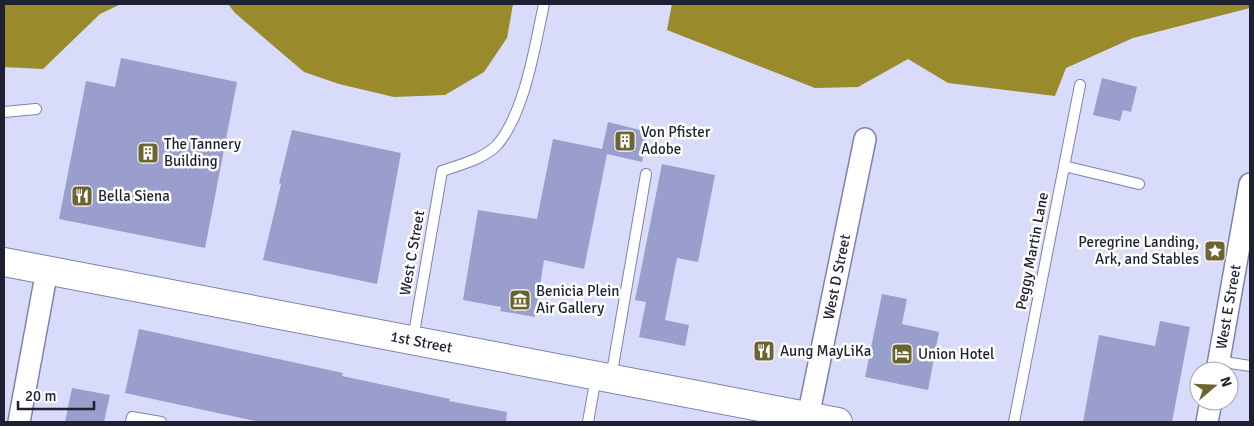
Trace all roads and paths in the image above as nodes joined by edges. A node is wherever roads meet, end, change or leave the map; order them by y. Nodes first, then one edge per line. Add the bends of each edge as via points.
1 (544, 4) edge
2 (1080, 86) dead end
3 (36, 109) dead end
4 (4, 112) edge
5 (865, 139) dead end
6 (1064, 166) junction
7 (646, 174) dead end
8 (1139, 184) dead end
9 (1250, 184) edge
10 (4, 262) edge
11 (47, 270) junction
12 (413, 340) junction
13 (1218, 361) edge
14 (604, 377) junction
15 (808, 419) edge
16 (19, 422) edge
17 (130, 422) edge
18 (161, 422) edge
19 (588, 422) edge
20 (838, 422) edge
21 (1014, 422) edge

1 - 12 lane, West C Street via 525,88 510,127 496,146 475,160 442,171
2 - 6 lane, Peggy Martin Lane
3 - 4 lane
5 - 15 street, West D Street
6 - 8 lane
6 - 21 lane, Peggy Martin Lane
7 - 14 lane
9 - 13 street, West E Street
10 - 11 main road, 1st Street
11 - 12 main road, 1st Street
11 - 16 street
12 - 14 main road, 1st Street
14 - 15 main road, 1st Street
14 - 19 lane
15 - 20 main road, 1st Street
17 - 18 lane via 132,417

